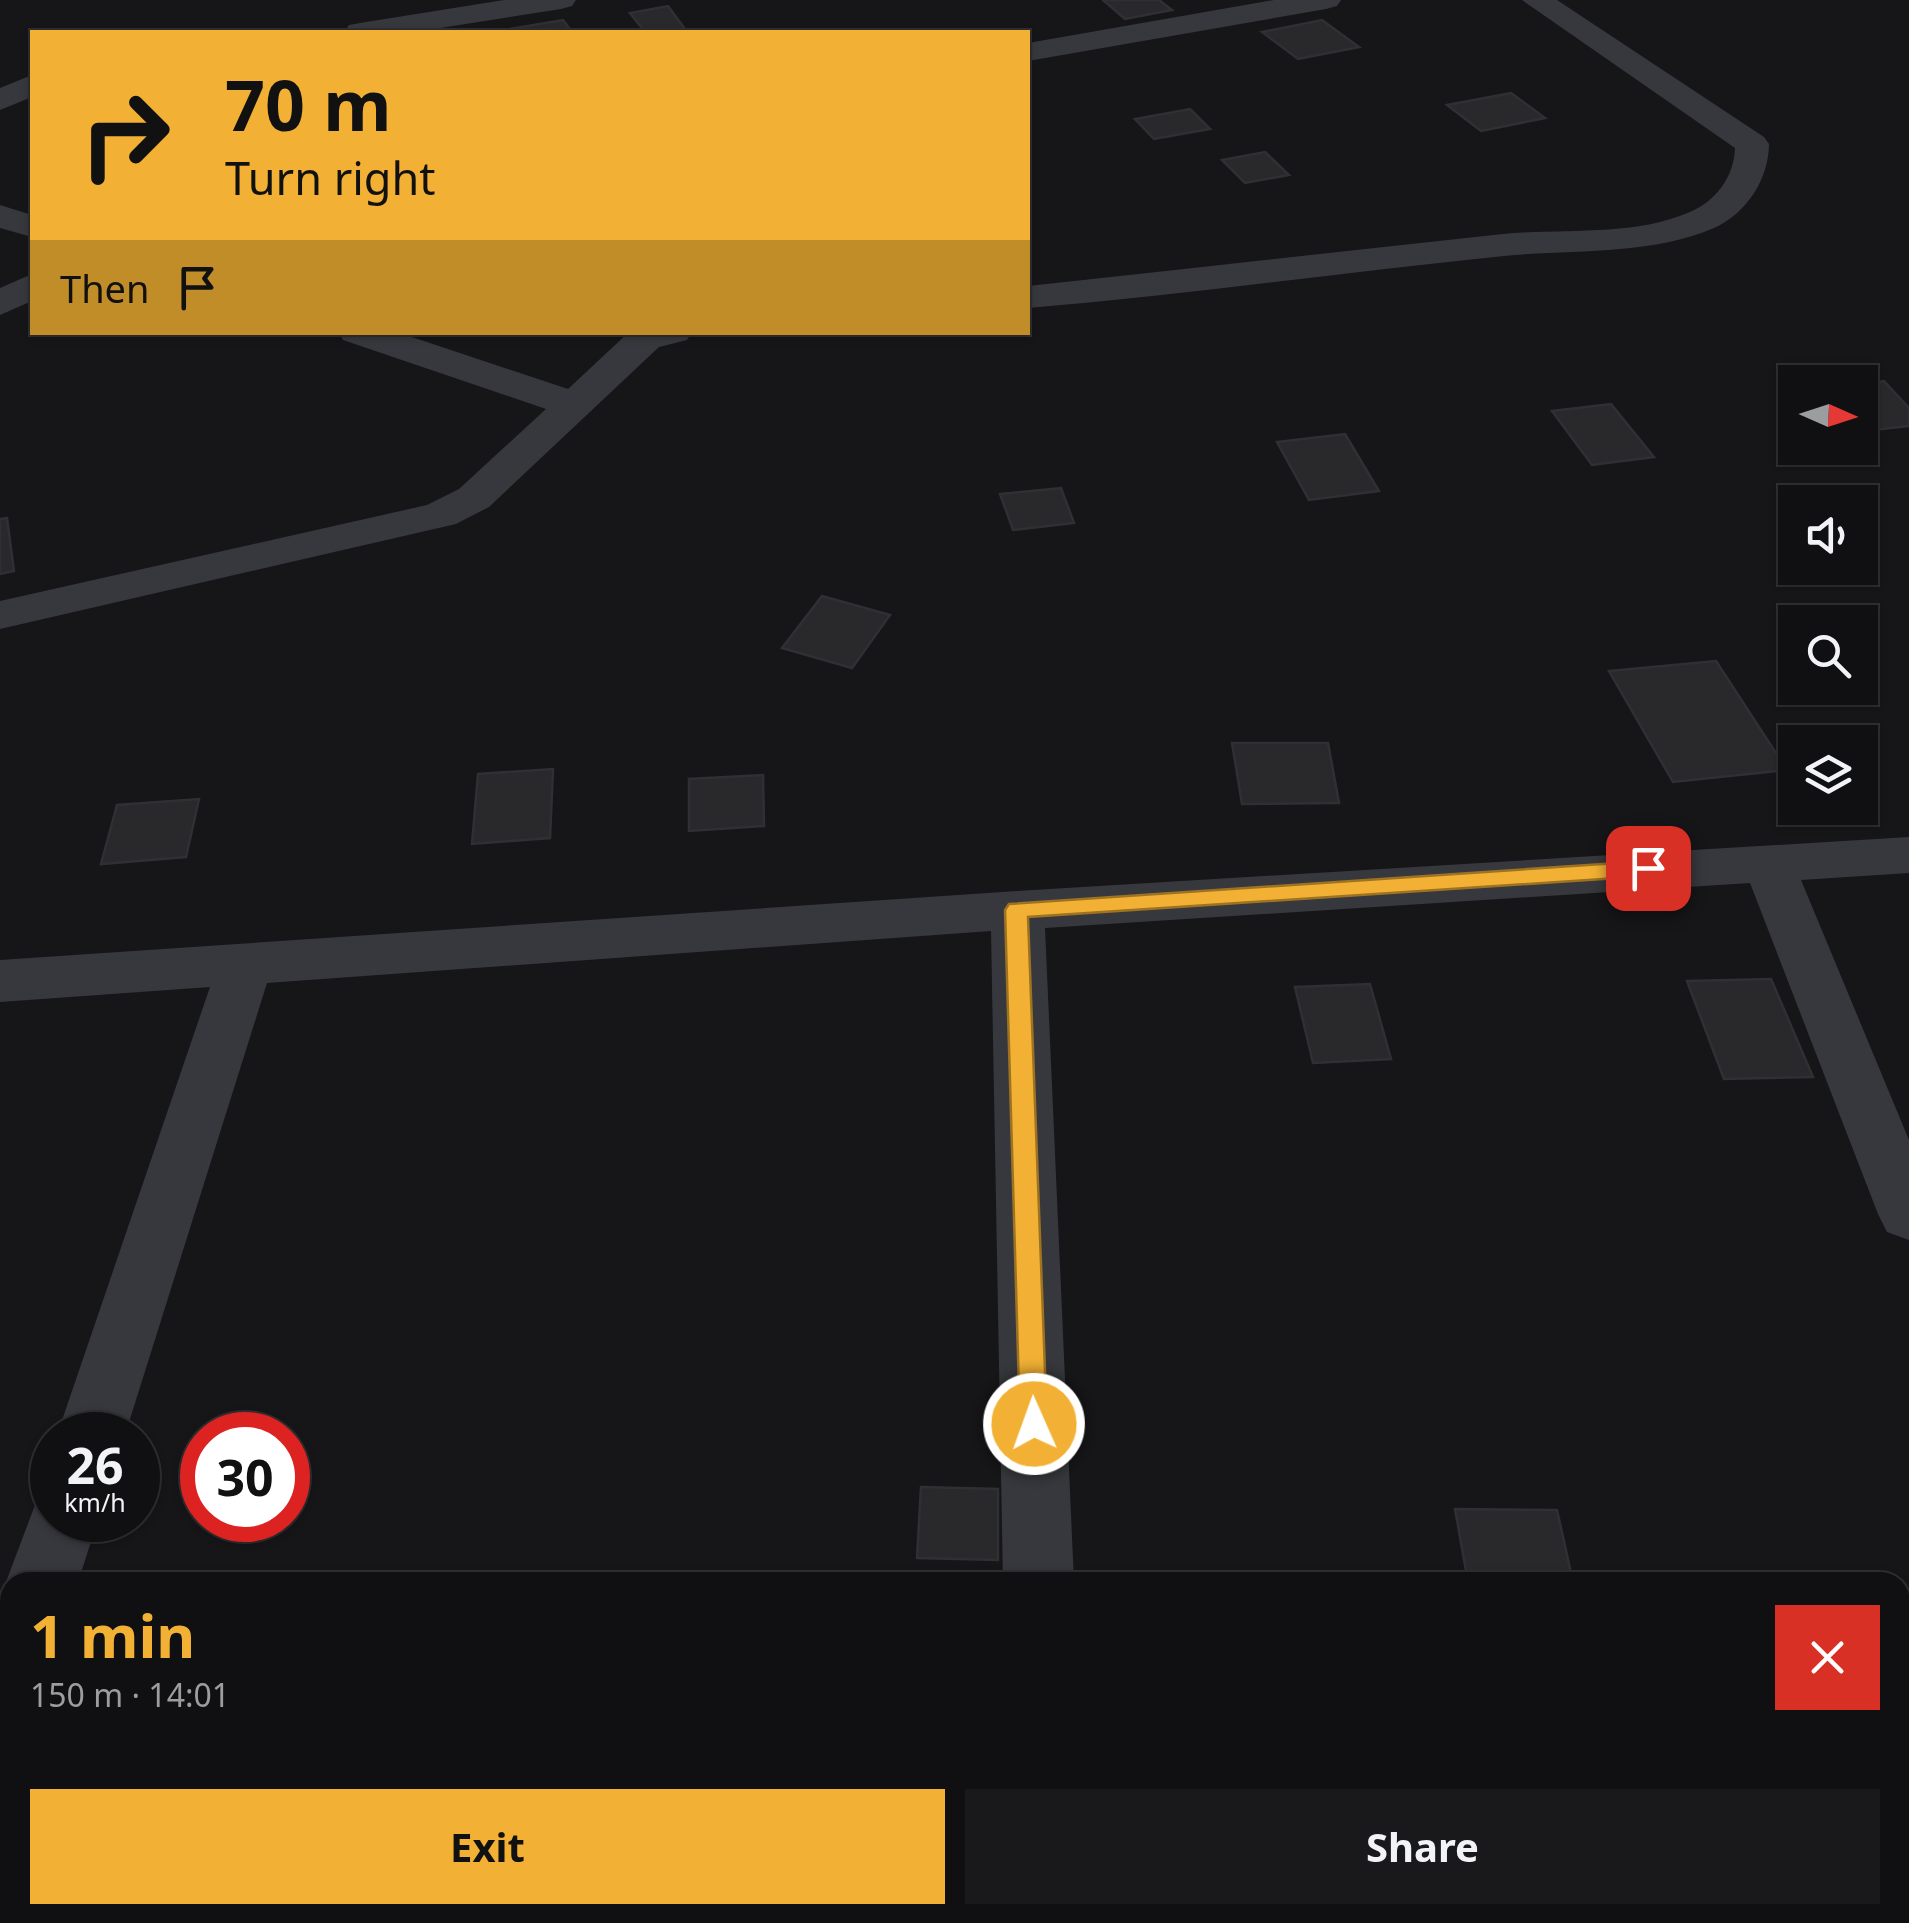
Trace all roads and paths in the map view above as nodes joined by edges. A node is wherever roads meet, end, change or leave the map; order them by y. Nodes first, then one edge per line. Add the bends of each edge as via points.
1 (561, 0) edge
2 (1326, 0) edge
3 (1537, 0) edge
4 (373, 30) edge
5 (1030, 52) edge
6 (30, 86) edge
7 (0, 100) edge
8 (0, 216) edge
9 (30, 225) edge
10 (30, 287) edge
11 (1030, 297) edge
12 (0, 304) edge
13 (366, 335) edge
14 (661, 335) edge
15 (573, 404) junction
16 (0, 615) edge
17 (1909, 855) edge
18 (1767, 861) junction
19 (1016, 910) junction
20 (246, 964) junction
21 (0, 981) edge
22 (1909, 1214) edge
23 (99, 1412) edge
24 (56, 1542) edge
25 (45, 1572) edge
26 (1039, 1572) edge

1 - 4 street
2 - 5 street
3 - 11 street via 1752,144 1753,161 1739,191 1705,219 1660,233
6 - 7 street
8 - 9 street
10 - 12 street
13 - 15 street
14 - 15 street via 645,339
15 - 16 street via 474,498 442,516
17 - 18 street
18 - 19 street
18 - 22 street
19 - 20 street
19 - 26 street
20 - 21 street
20 - 23 street
24 - 25 street

